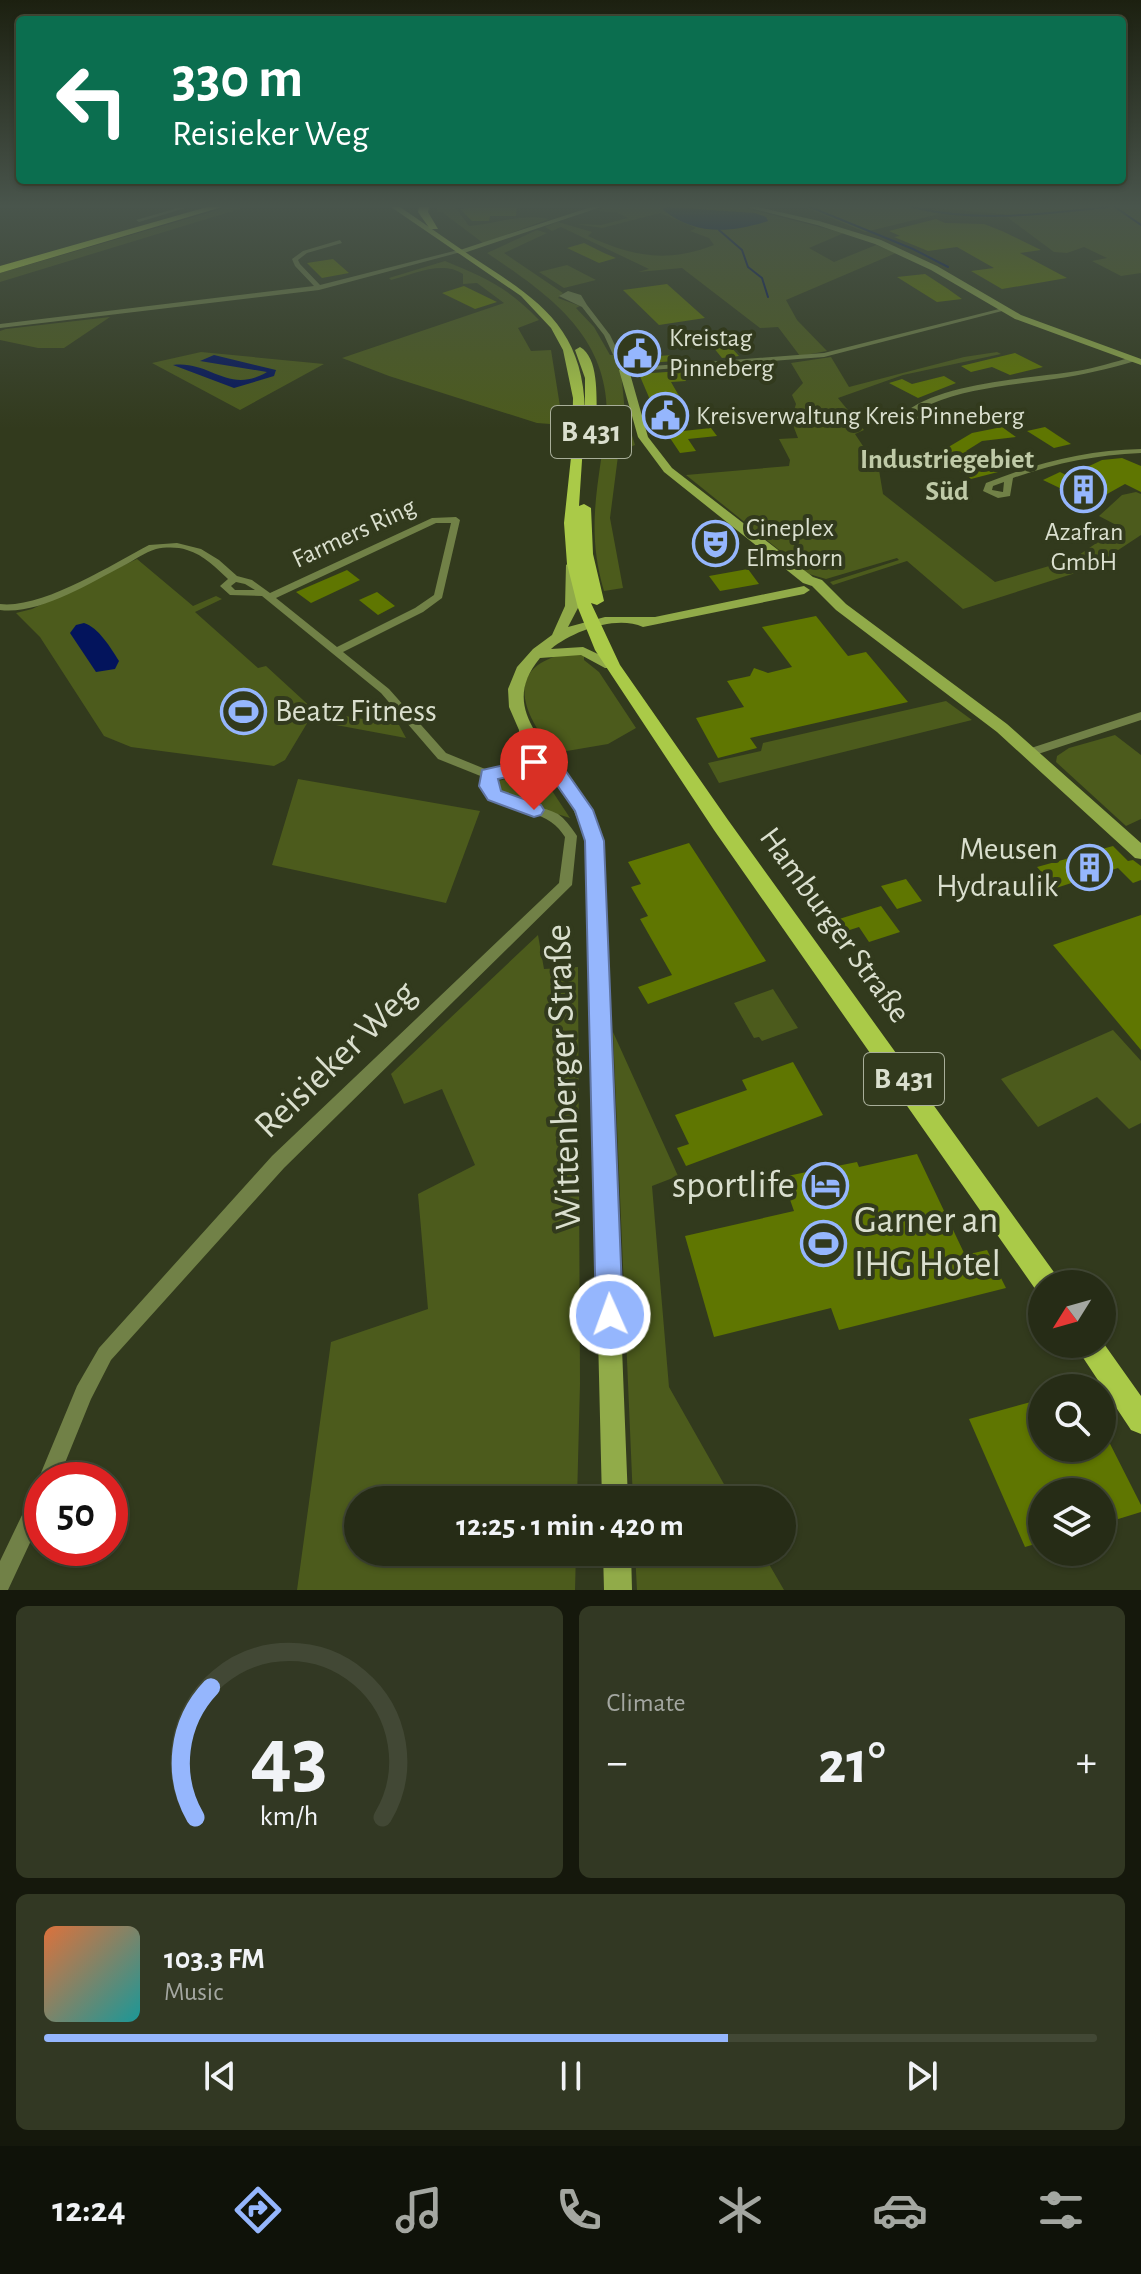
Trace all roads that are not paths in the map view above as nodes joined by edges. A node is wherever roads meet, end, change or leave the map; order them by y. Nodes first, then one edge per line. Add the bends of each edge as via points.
1 (312, 281) edge
2 (358, 281) edge
3 (504, 281) edge
4 (514, 281) edge
5 (956, 281) edge
6 (319, 288) junction
7 (584, 306) dead end
8 (1003, 310) junction
9 (0, 326) edge
10 (1137, 360) edge
11 (624, 370) junction
12 (927, 404) dead end
13 (1141, 451) edge
14 (1009, 476) dead end
15 (573, 556) junction
16 (807, 586) junction
17 (267, 595) junction
18 (4, 608) edge
19 (601, 628) junction
20 (558, 635) junction
21 (336, 651) junction
22 (542, 654) junction
23 (610, 665) junction
24 (521, 676) junction
25 (625, 683) junction
26 (1141, 716) edge
27 (525, 732) junction
28 (1029, 753) junction
29 (550, 761) junction
30 (509, 772) junction
31 (489, 775) junction
32 (1141, 853) edge
33 (1037, 1270) edge
34 (1098, 1358) edge
35 (1141, 1420) edge
36 (55, 1462) edge
37 (615, 1486) edge
38 (24, 1533) edge
39 (617, 1566) edge
40 (0, 1584) edge
41 (618, 1590) edge

1 - 6 street
2 - 6 street
3 - 15 main road, B 431 via 555,326 575,369 581,439 571,524
4 - 19 main road, B 431 via 554,313 577,344 590,378 583,527
5 - 8 street
6 - 9 street
7 - 11 street via 607,335
8 - 10 street
8 - 11 street via 824,355
10 - 12 street via 969,390
11 - 16 street via 639,429 655,455
13 - 14 street via 1073,456
15 - 19 main road, B 431
15 - 20 street via 572,606
16 - 19 street
16 - 28 street
17 - 18 street via 248,580 234,579 195,548 168,544 152,547 32,607
17 - 21 street
17 - 21 street, Farmers Ring via 435,520 456,520 439,596
19 - 20 street
19 - 22 street
19 - 23 main road, Hamburger Straße / B 431
19 - 25 main road, Hamburger Straße / B 431 via 622,664
20 - 24 street via 529,660
21 - 31 street via 385,691 442,756
22 - 23 street via 583,651
22 - 24 street
23 - 25 main road, Hamburger Straße / B 431
24 - 27 street, Wittenberger Straße via 514,702
25 - 33 main road, Hamburger Straße / B 431
26 - 28 street
27 - 29 street, Wittenberger Straße
27 - 30 street via 527,751
28 - 32 street
29 - 30 street
29 - 37 street, Wittenberger Straße via 583,810 595,849
30 - 31 street
31 - 36 street, Reisieker Weg via 494,795 555,818 571,836 565,885 278,1162 105,1354
34 - 35 main road
38 - 40 street
39 - 41 street

